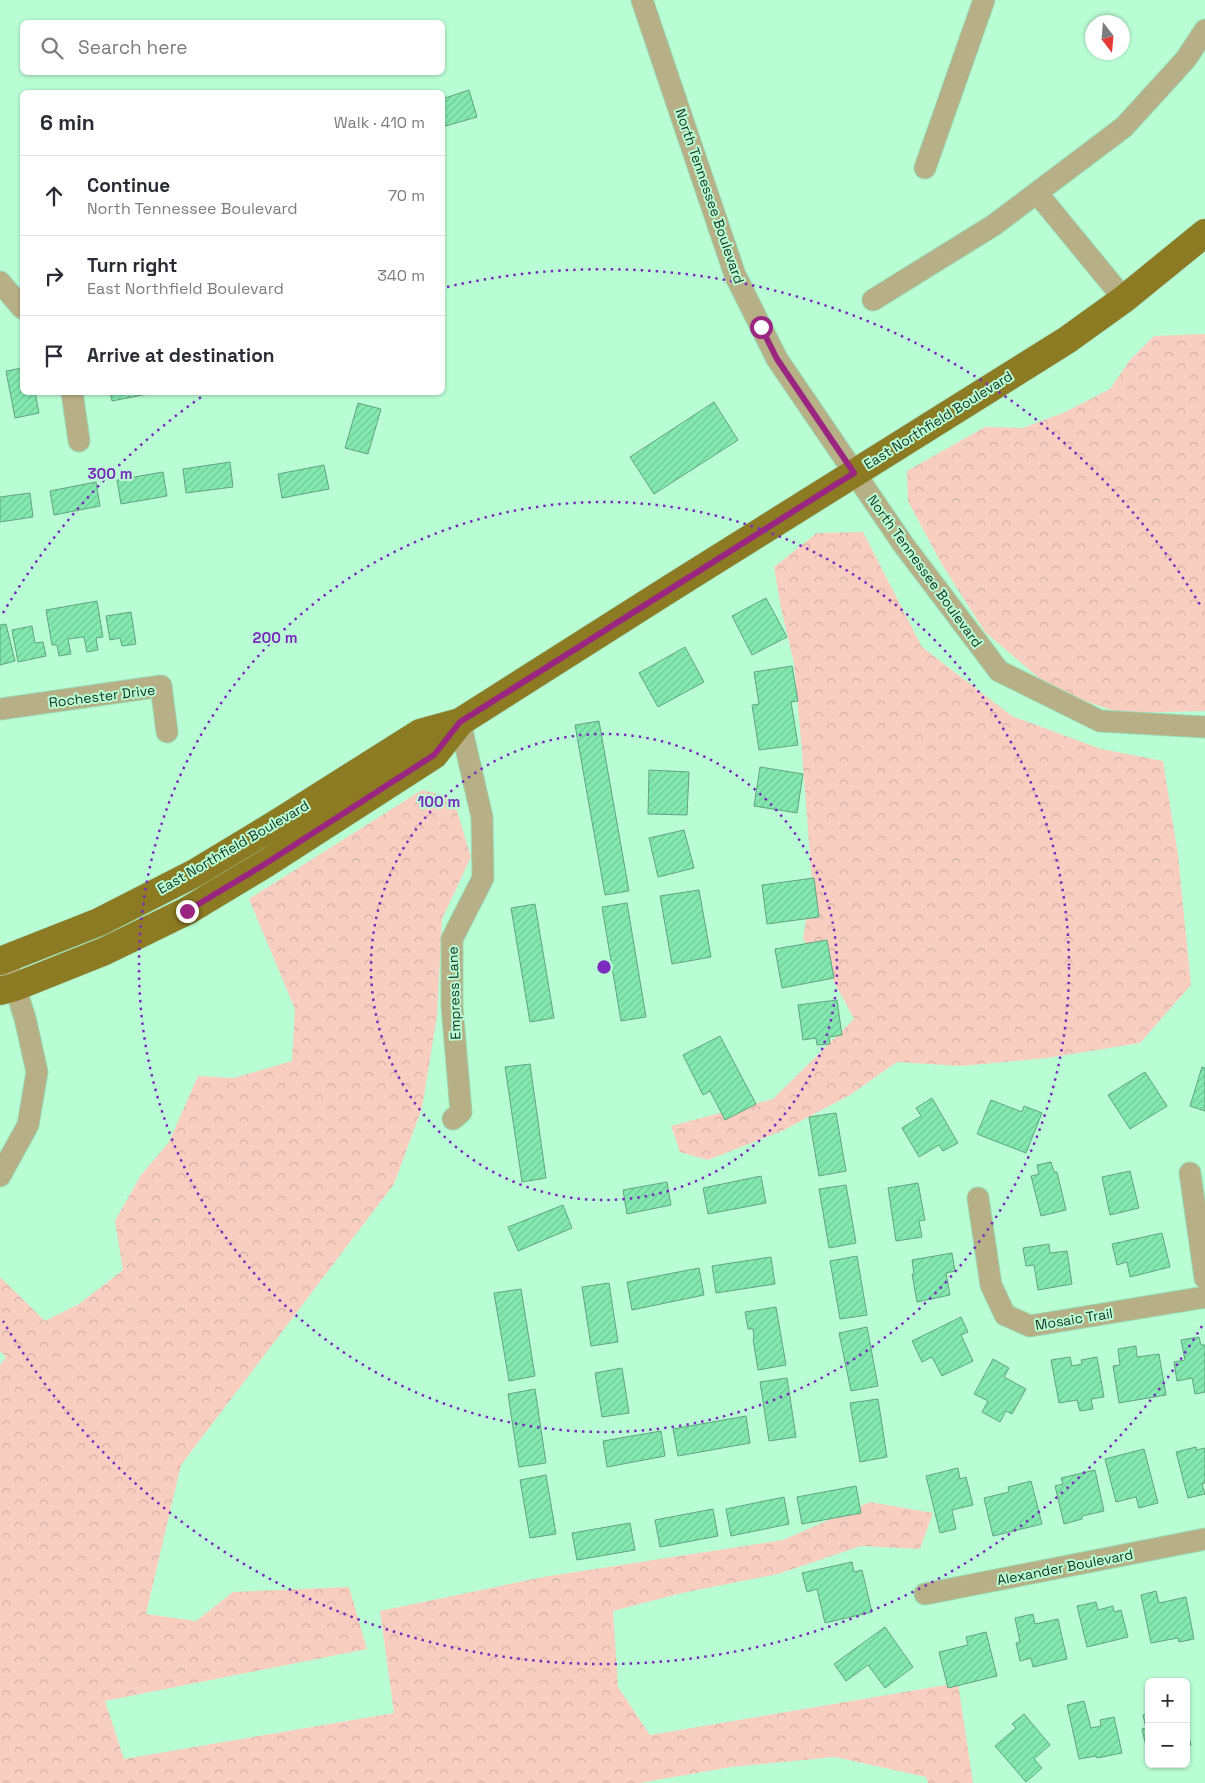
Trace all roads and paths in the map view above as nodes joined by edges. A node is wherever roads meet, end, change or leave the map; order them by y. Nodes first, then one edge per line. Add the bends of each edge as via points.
1 (642, 0) edge
2 (984, 0) edge
3 (1205, 30) edge
4 (925, 168) dead end
5 (1037, 193) junction
6 (1205, 233) edge
7 (0, 282) edge
8 (1124, 299) junction
9 (873, 300) dead end
10 (20, 306) edge
11 (72, 395) edge
12 (79, 441) dead end
13 (854, 473) junction
14 (0, 709) edge
15 (460, 722) junction
16 (1205, 727) edge
17 (167, 732) dead end
18 (3, 960) edge
19 (8, 989) edge
20 (453, 1119) dead end
21 (1190, 1173) dead end
22 (0, 1176) edge
23 (978, 1198) dead end
24 (1205, 1278) edge
25 (1205, 1297) edge
26 (1205, 1539) edge
27 (925, 1594) dead end

1 - 13 street, North Tennessee Boulevard via 735,275 777,359
2 - 4 street
3 - 5 street via 1186,59 1124,127
5 - 8 street
5 - 9 street
6 - 8 main road, East Northfield Boulevard
7 - 10 street
8 - 13 main road, East Northfield Boulevard via 1067,340
11 - 12 street
13 - 15 main road, East Northfield Boulevard
13 - 16 street, North Tennessee Boulevard via 999,671 1100,721
14 - 17 street, Rochester Drive via 160,686
15 - 18 main road, East Northfield Boulevard via 420,733 195,872 99,922
15 - 19 main road, East Northfield Boulevard via 434,755 187,911 106,951
15 - 20 street, Empress Lane via 482,817 483,878 452,939 452,1006 461,1112
18 - 19 street
19 - 22 street via 25,1018 37,1072 28,1125
21 - 24 street
23 - 25 street, Mosaic Trail via 991,1285 1005,1315 1030,1326
26 - 27 street, Alexander Boulevard

